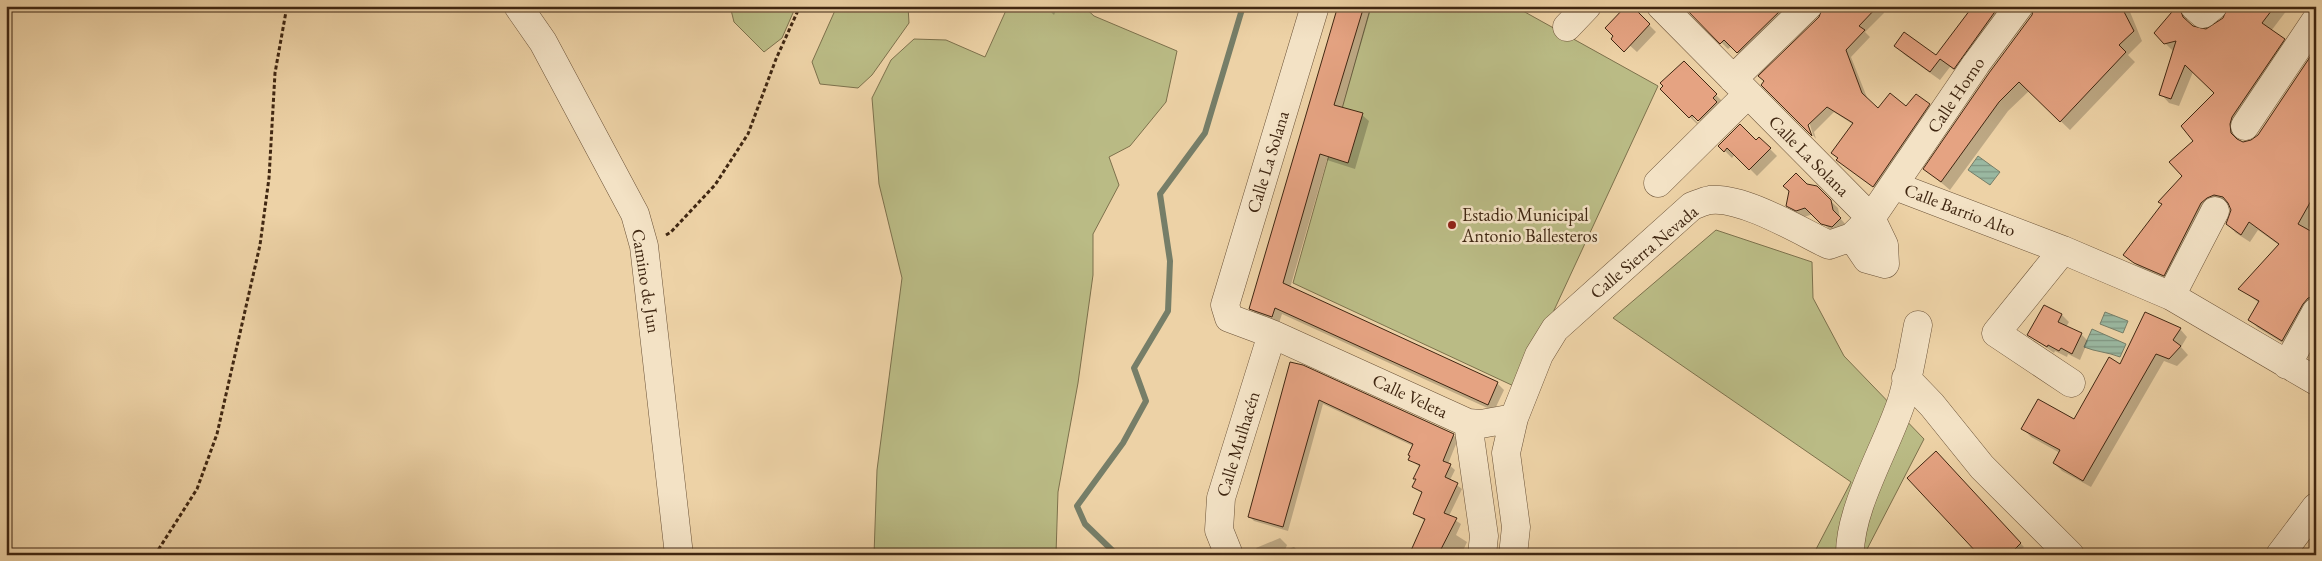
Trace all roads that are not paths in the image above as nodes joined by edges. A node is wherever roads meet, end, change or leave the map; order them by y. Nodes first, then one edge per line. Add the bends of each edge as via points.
1 (518, 6) edge
2 (1315, 6) edge
3 (1587, 6) edge
4 (1661, 6) edge
5 (1808, 6) edge
6 (2019, 6) edge
7 (2194, 6) edge
8 (2213, 6) edge
9 (2316, 20) edge
10 (1567, 27) dead end
11 (1740, 87) junction
12 (2245, 126) dead end
13 (1658, 183) dead end
14 (1895, 186) junction
15 (2215, 210) dead end
16 (1862, 228) junction
17 (2063, 250) junction
18 (2171, 296) junction
19 (2316, 312) edge
20 (1229, 318) joint
21 (1918, 325) dead end
22 (1272, 334) junction
23 (2287, 365) junction
24 (1906, 378) junction
25 (2316, 381) edge
26 (2071, 383) dead end
27 (1514, 418) junction
28 (1468, 423) junction
29 (2316, 507) edge
30 (679, 555) edge
31 (1229, 555) edge
32 (1482, 555) edge
33 (1513, 555) edge
34 (1850, 555) edge
35 (2070, 555) edge
36 (2280, 555) edge

1 - 30 street, Camino de Jun via 544,42 635,214 644,246
2 - 20 street, Calle La Solana via 1225,305
3 - 10 street
4 - 11 street, Calle La Solana
5 - 11 street
6 - 14 street, Calle Horno via 1976,64
7 - 8 street via 2203,14
9 - 12 street
11 - 13 street
11 - 16 street, Calle La Solana
14 - 16 street, Calle Barrio Alto
14 - 17 street, Calle Barrio Alto
15 - 18 street
16 - 27 street, Calle Sierra Nevada via 1829,244 1737,203 1711,200 1692,206 1555,329 1539,356
17 - 18 street, Calle Barrio Alto
17 - 26 street via 1996,334
18 - 23 street, Calle Barrio Alto
19 - 23 street
20 - 22 street, Calle Veleta
21 - 24 street
22 - 28 street, Calle Veleta
22 - 31 street, Calle Mulhacén via 1221,498 1219,530
23 - 25 street, Calle Barrio Alto
24 - 34 street via 1902,399 1862,500
24 - 35 street via 1982,467
27 - 28 street
27 - 33 street, Calle Sierra Nevada via 1506,453 1516,527
28 - 32 street, Calle Veleta via 1484,536
29 - 36 street

